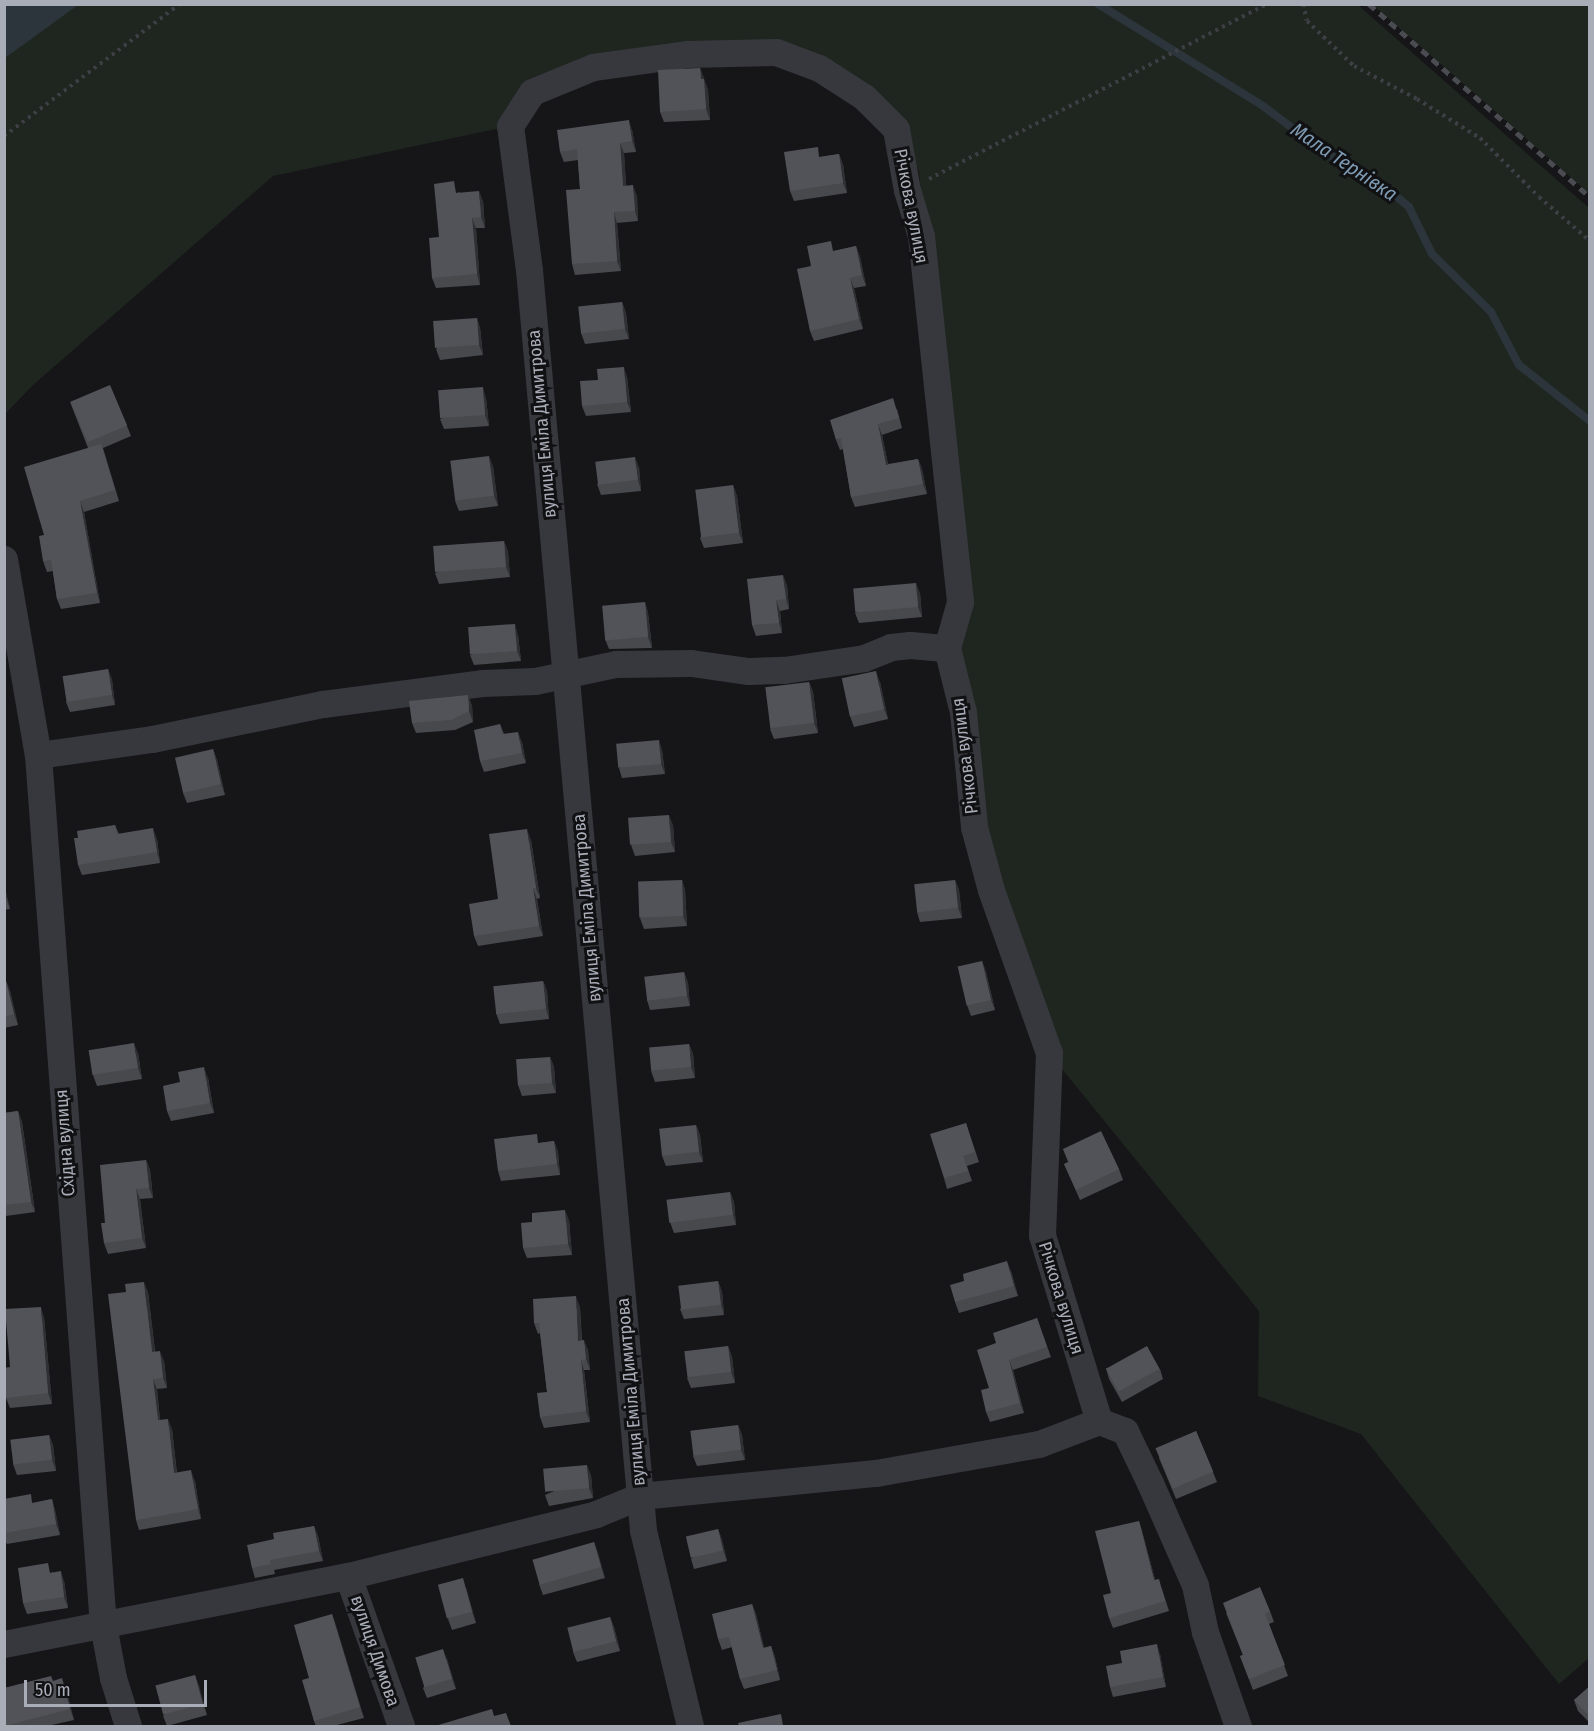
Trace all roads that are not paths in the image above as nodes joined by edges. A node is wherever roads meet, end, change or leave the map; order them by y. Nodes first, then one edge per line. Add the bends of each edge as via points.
1 (532, 92) joint
2 (4, 559) edge
3 (946, 648) junction
4 (566, 675) junction
5 (38, 755) junction
6 (1099, 1420) junction
7 (640, 1496) junction
8 (348, 1576) junction
9 (103, 1625) junction
10 (4, 1644) edge
11 (128, 1726) edge
12 (401, 1726) edge
13 (690, 1726) edge
14 (1238, 1726) edge

1 - 3 street, Річкова вулиця via 593,67 688,54 776,52 819,68 864,97 896,129 907,190 921,236 960,602
1 - 4 street, вулиця Еміла Димитрова via 510,126 528,270
2 - 5 street, Східна вулиця
3 - 4 street via 891,647 864,658 784,670 748,671 690,663 627,664
3 - 6 street, Річкова вулиця via 963,712 974,827 991,890 1049,1053 1042,1235
4 - 5 street via 323,704 152,739
4 - 7 street, вулиця Еміла Димитрова
5 - 9 street, Східна вулиця
6 - 7 street via 1039,1444 876,1473
6 - 14 street via 1125,1431 1150,1483 1195,1585 1205,1632
7 - 8 street via 596,1515
7 - 13 street, вулиця Еміла Димитрова via 643,1530
8 - 9 street
8 - 12 street, вулиця Димова
9 - 10 street
9 - 11 street, Східна вулиця via 113,1678

